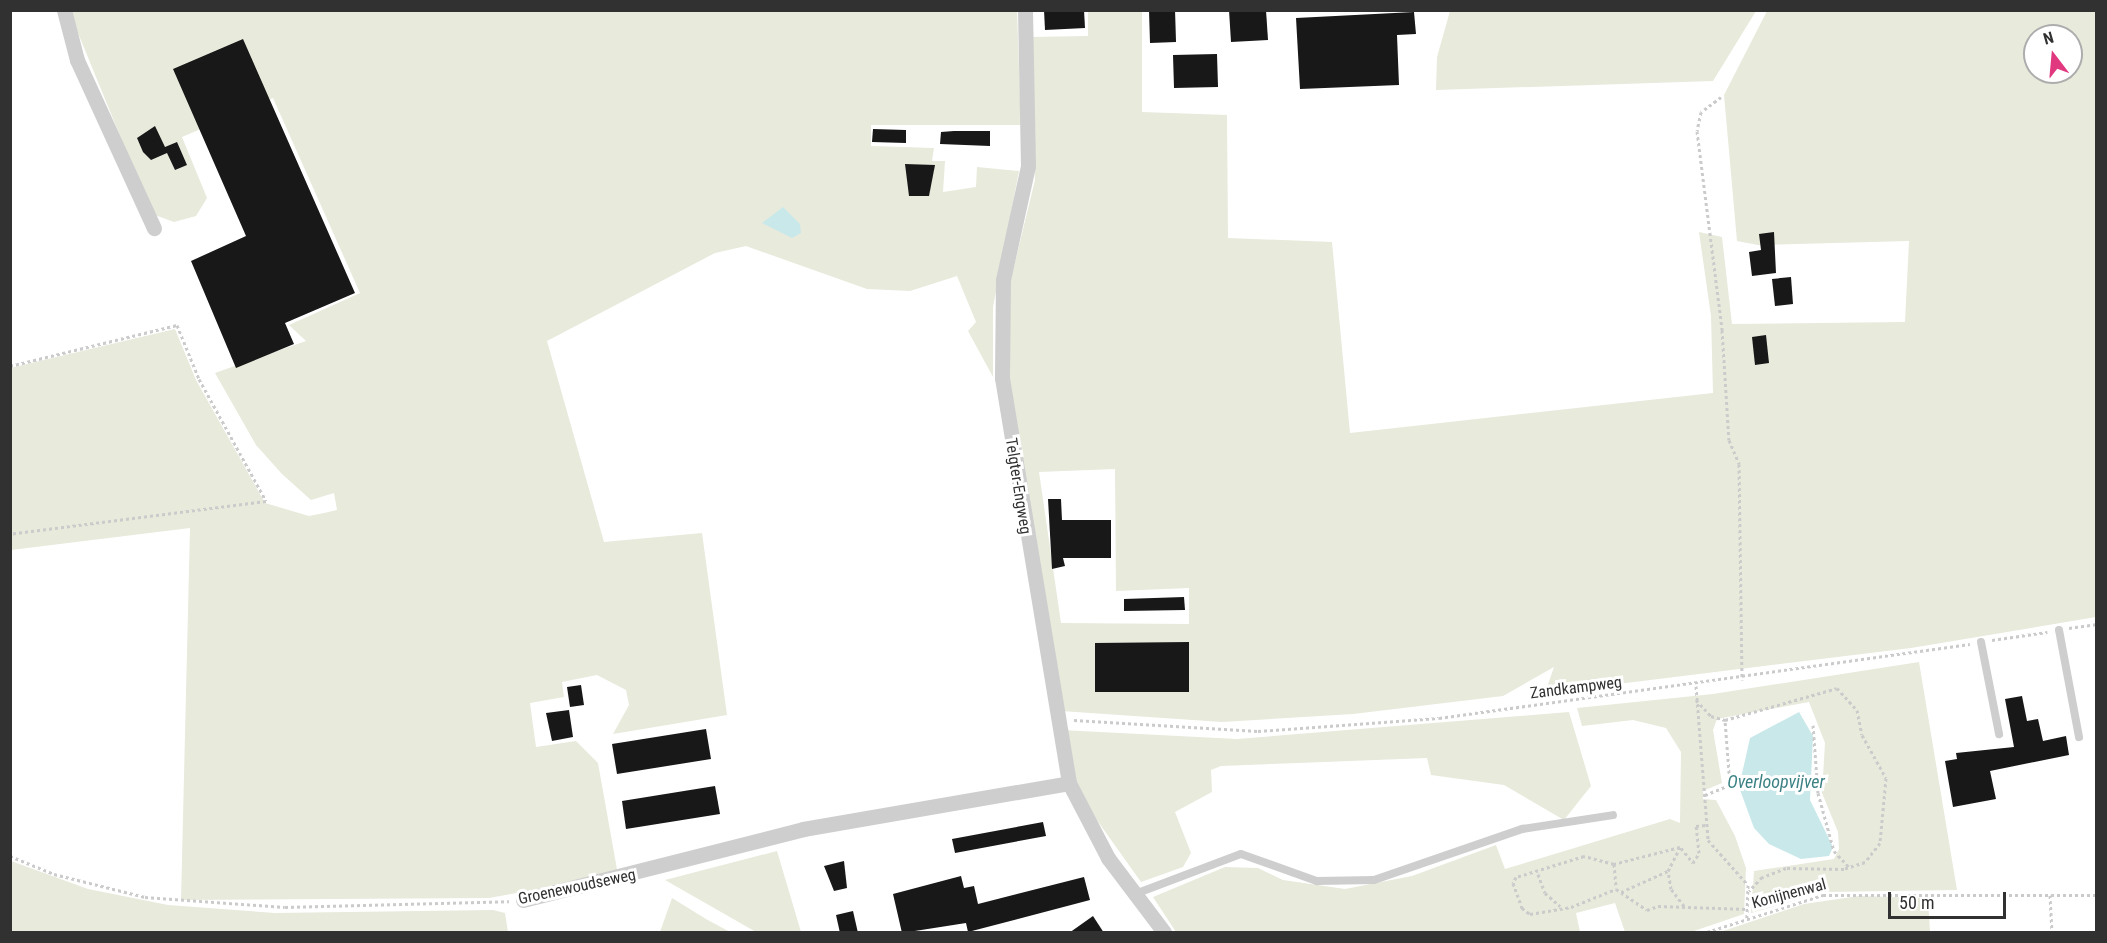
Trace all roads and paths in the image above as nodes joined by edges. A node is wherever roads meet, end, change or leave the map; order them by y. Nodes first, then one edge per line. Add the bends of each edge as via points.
1 (64, 10) edge
2 (1025, 10) edge
3 (1721, 97) dead end
4 (154, 228) dead end
5 (10, 366) edge
6 (10, 534) edge
7 (2097, 624) edge
8 (2059, 630) junction
9 (1981, 642) junction
10 (1742, 680) junction
11 (1696, 686) junction
12 (1696, 700) junction
13 (1054, 718) junction
14 (1725, 720) junction
15 (1813, 726) dead end
16 (1999, 734) dead end
17 (2079, 737) dead end
18 (1069, 783) junction
19 (1705, 795) junction
20 (1613, 814) dead end
21 (1706, 825) junction
22 (1681, 848) junction
23 (10, 856) edge
24 (1614, 864) junction
25 (1850, 868) junction
26 (1668, 871) junction
27 (1538, 874) junction
28 (1617, 889) junction
29 (1749, 891) junction
30 (1621, 892) junction
31 (1135, 894) junction
32 (2050, 895) junction
33 (2097, 895) edge
34 (522, 900) joint
35 (1560, 906) junction
36 (1684, 906) junction
37 (1748, 909) junction
38 (1747, 918) junction
39 (1164, 933) edge
40 (1707, 933) edge
41 (2052, 933) edge

1 - 4 street via 77,60
2 - 13 street, Telgter-Engweg via 1028,166 1003,280 1000,340
3 - 10 path via 1701,112 1697,131 1722,330 1729,440 1739,464
5 - 6 path via 177,325 199,379 266,501
7 - 8 path, Zandkampweg
8 - 9 path, Zandkampweg
8 - 17 lane
9 - 10 path, Zandkampweg
9 - 16 lane
10 - 11 path, Zandkampweg
11 - 12 path
11 - 13 path, Zandkampweg via 1306,729 1210,730
12 - 14 path via 1711,716
12 - 19 path
13 - 18 street, Telgter-Engweg
14 - 19 path via 1730,786
14 - 25 path via 1834,688 1846,695 1886,777 1880,843 1865,862
15 - 25 path via 1818,793 1834,851
18 - 31 street, Telgter-Engweg via 1108,858
18 - 34 street, Groenewoudseweg via 803,829
19 - 21 path
20 - 31 lane via 1522,829 1374,880 1317,881 1241,854
21 - 22 path via 1696,825 1699,853 1693,863
21 - 29 path via 1708,840 1735,867
22 - 24 path
22 - 26 path
23 - 34 path, Groenewoudseweg via 54,874 145,897 189,901 285,907
24 - 27 path via 1591,855
24 - 28 path
25 - 29 path via 1786,868 1762,877
26 - 30 path
26 - 36 path via 1671,889
27 - 35 path via 1545,893
27 - 35 path via 1514,878 1522,908 1530,914
28 - 30 path
28 - 35 path
29 - 37 path
30 - 36 path via 1641,909
31 - 39 street, Telgter-Engweg
32 - 33 path, Konijnenwal
32 - 38 path, Konijnenwal via 1845,894
32 - 41 path
36 - 37 path
37 - 38 path
38 - 40 path, Konijnenwal

